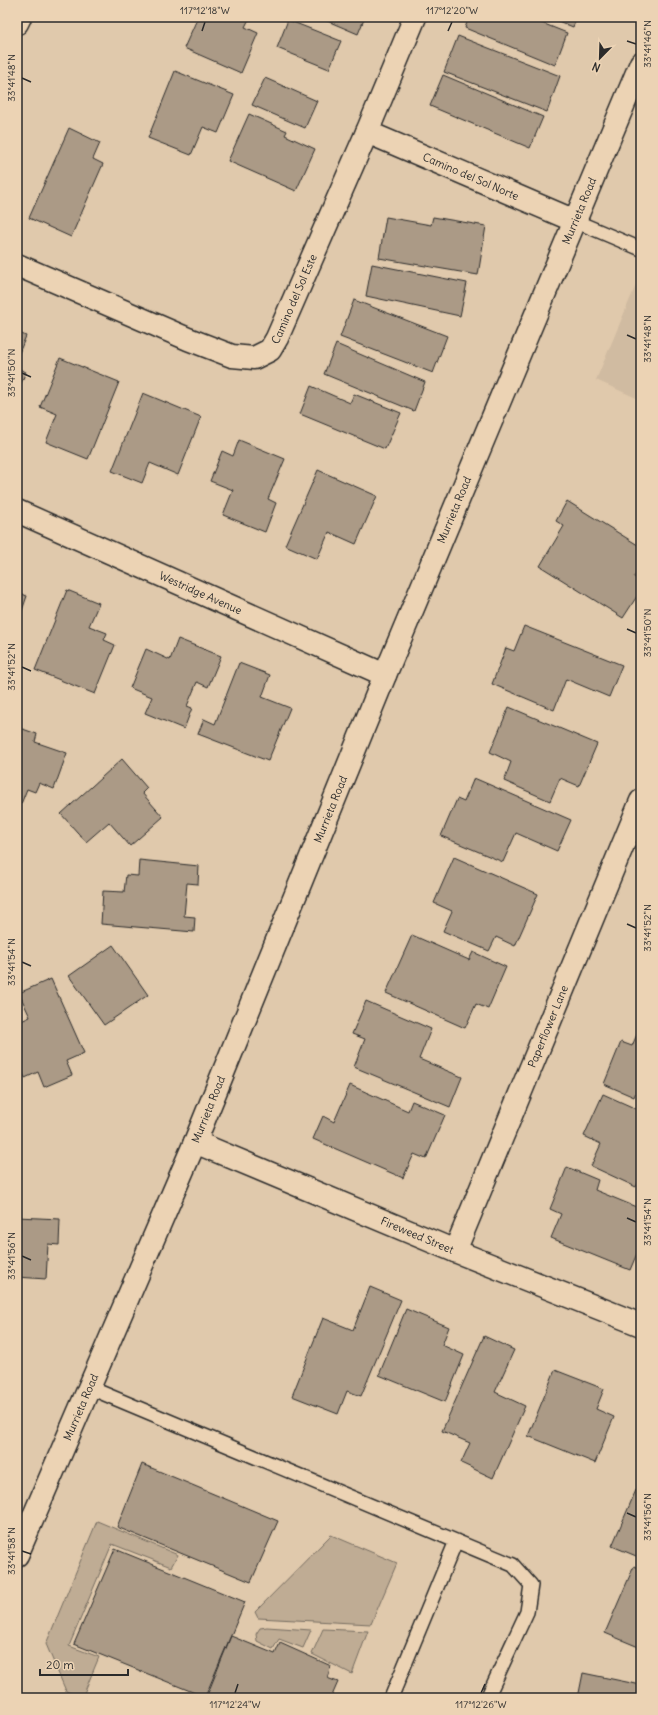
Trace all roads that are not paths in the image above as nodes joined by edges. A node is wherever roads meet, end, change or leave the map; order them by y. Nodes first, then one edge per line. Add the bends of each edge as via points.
1 (20, 17) edge
2 (415, 17) edge
3 (17, 23) edge
4 (641, 63) edge
5 (367, 132) junction
6 (574, 221) junction
7 (641, 249) edge
8 (17, 265) edge
9 (17, 511) edge
10 (385, 675) junction
11 (641, 801) edge
12 (195, 1142) junction
13 (455, 1251) junction
14 (641, 1325) edge
15 (88, 1387) junction
16 (456, 1541) junction
17 (17, 1555) edge
18 (391, 1698) edge
19 (487, 1698) edge

1 - 3 street
2 - 5 street, Camino del Sol Este
4 - 6 street, Murrieta Road
5 - 6 street, Camino del Sol Norte
5 - 8 street, Camino del Sol Este via 277,338 270,350 254,358 232,356 210,348
6 - 7 lane
6 - 10 street, Murrieta Road
9 - 10 street, Westridge Avenue
10 - 12 street, Murrieta Road
11 - 13 street, Paperflower Lane
12 - 13 street, Fireweed Street
12 - 15 street, Murrieta Road
13 - 14 street, Fireweed Street
15 - 16 lane
15 - 17 street, Murrieta Road
16 - 18 lane
16 - 19 lane via 513,1565 531,1585 527,1612

